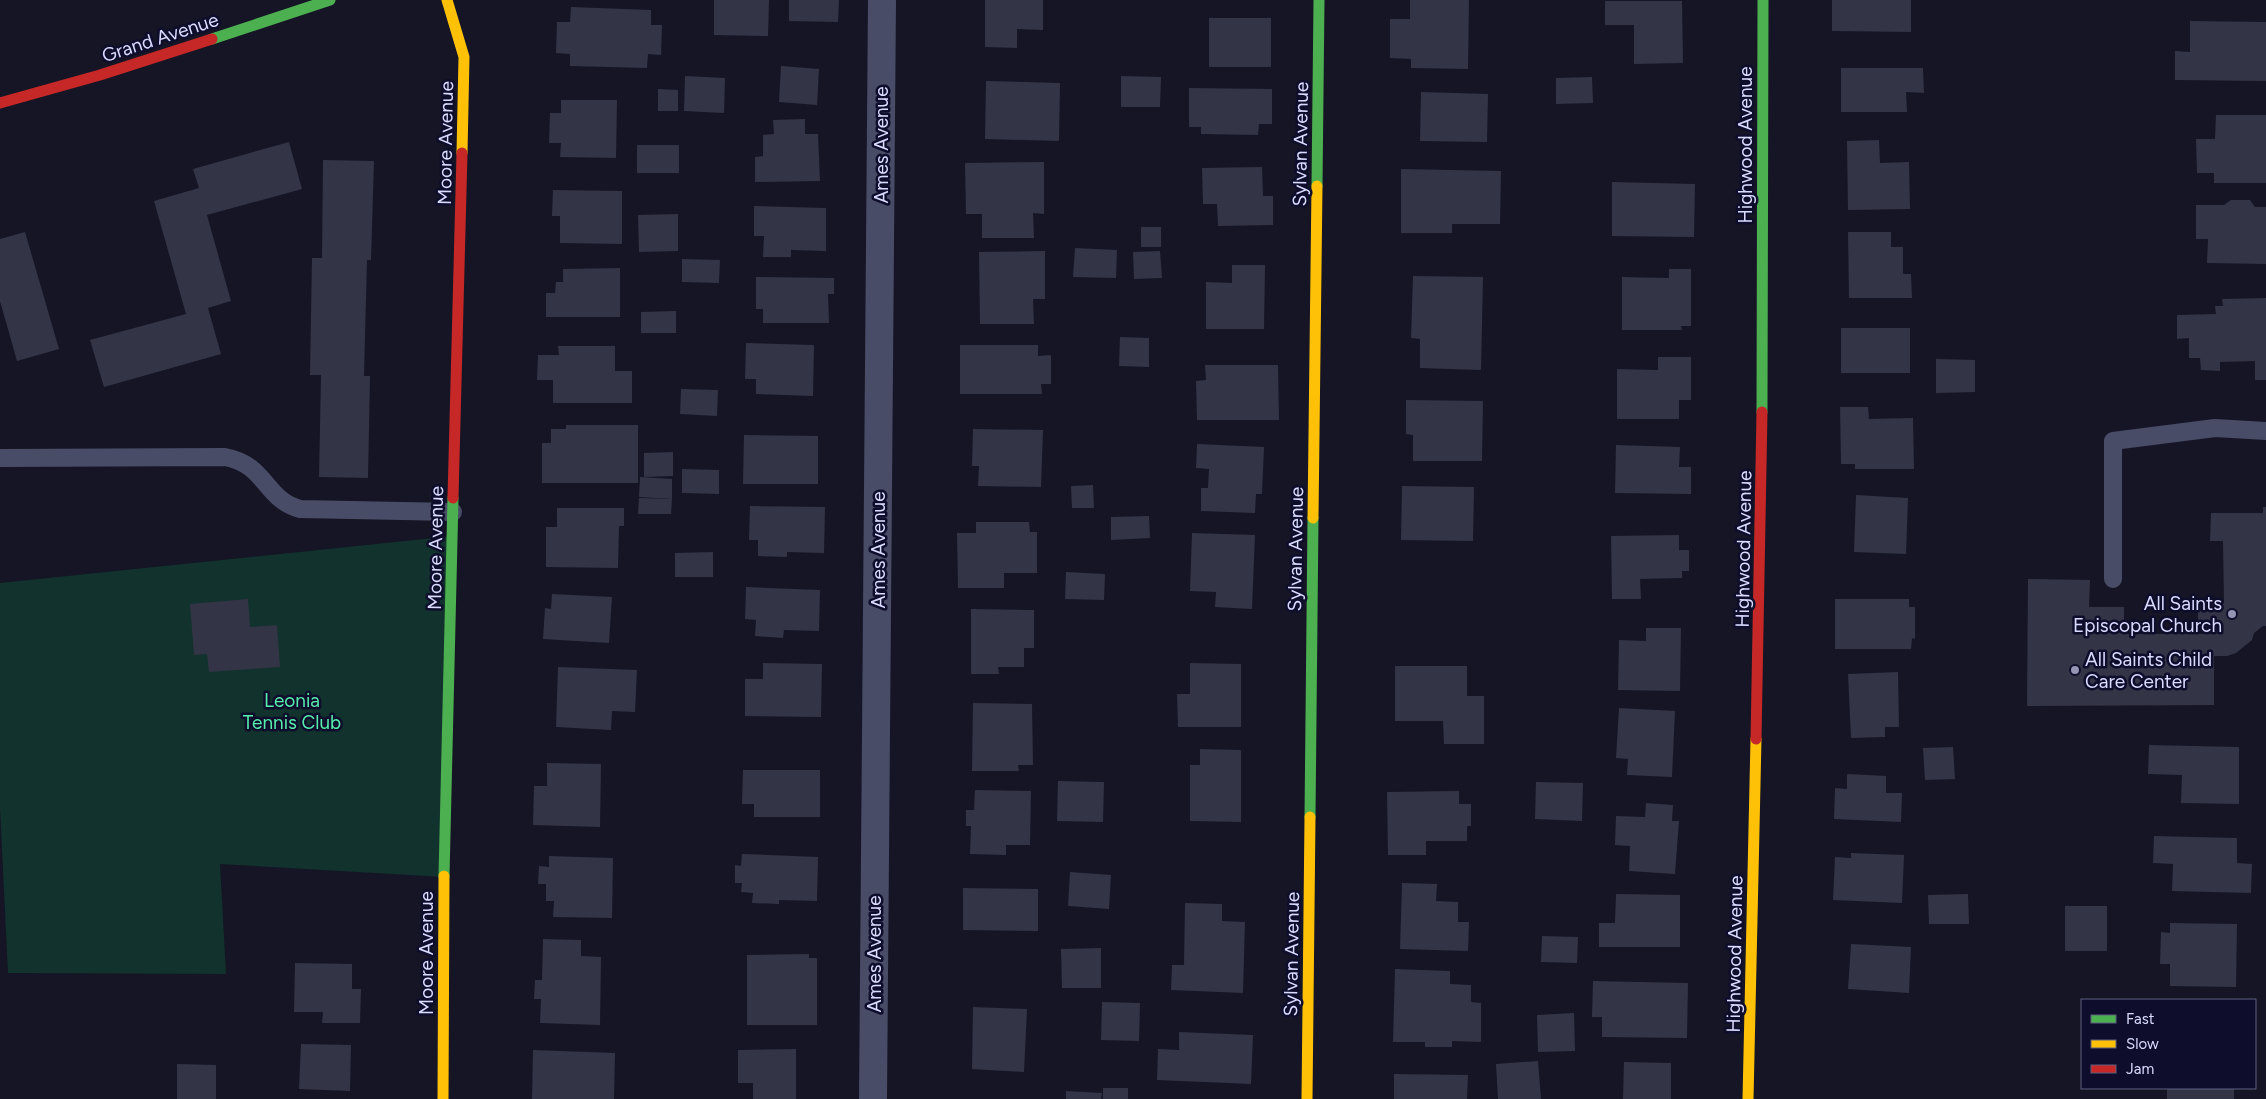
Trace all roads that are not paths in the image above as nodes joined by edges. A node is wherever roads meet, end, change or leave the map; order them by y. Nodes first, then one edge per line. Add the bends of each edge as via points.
1 (330, 0) edge
2 (447, 0) edge
3 (882, 0) edge
4 (1318, 0) edge
5 (1763, 0) edge
6 (0, 103) edge
7 (2266, 431) edge
8 (0, 458) edge
9 (453, 512) junction
10 (2113, 579) dead end
11 (443, 1099) edge
12 (873, 1099) edge
13 (1308, 1099) edge
14 (1748, 1099) edge

1 - 6 street, Grand Avenue via 100,75
2 - 9 street, Moore Avenue via 464,57
3 - 12 street, Ames Avenue
4 - 13 street, Sylvan Avenue
5 - 14 street, Highwood Avenue via 1762,473
7 - 10 lane via 2215,428 2114,441
8 - 9 lane via 226,457 245,462 280,500 300,509
9 - 11 street, Moore Avenue via 444,877

